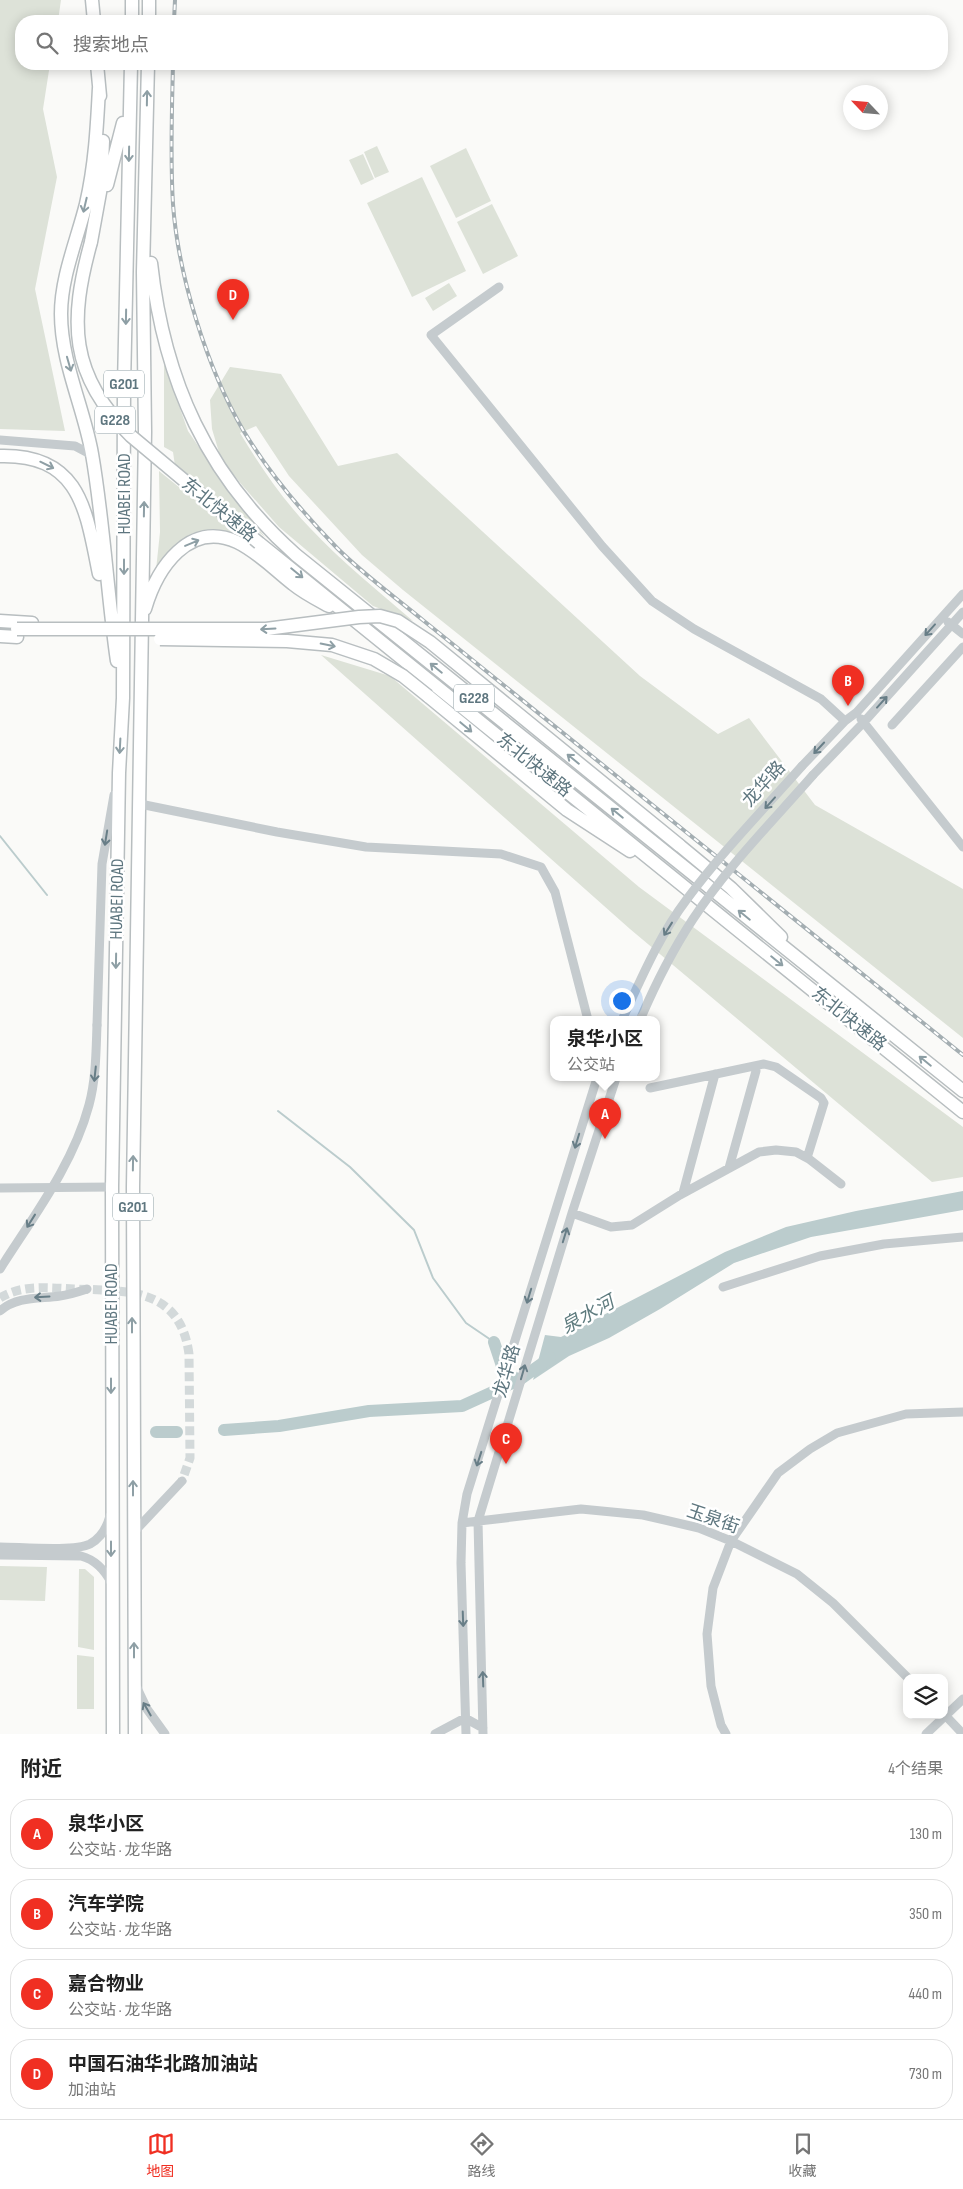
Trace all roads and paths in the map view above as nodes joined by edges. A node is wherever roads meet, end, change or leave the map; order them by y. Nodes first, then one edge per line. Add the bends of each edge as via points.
1 (92, 0) edge
2 (132, 0) edge
3 (149, 0) edge
4 (93, 15) edge
5 (132, 15) edge
6 (149, 15) edge
7 (98, 70) edge
8 (131, 70) edge
9 (131, 70) edge
10 (148, 70) edge
11 (99, 88) junction
12 (145, 199) junction
13 (91, 242) junction
14 (499, 286) dead end
15 (0, 440) edge
16 (92, 455) junction
17 (0, 456) edge
18 (963, 594) edge
19 (109, 607) junction
20 (963, 612) edge
21 (944, 615) junction
22 (351, 617) junction
23 (0, 621) edge
24 (951, 625) junction
25 (142, 626) junction
26 (0, 628) edge
27 (17, 629) junction
28 (963, 634) edge
29 (0, 636) edge
30 (963, 647) edge
31 (123, 698) junction
32 (857, 712) junction
33 (845, 721) junction
34 (864, 722) junction
35 (892, 725) dead end
36 (119, 773) junction
37 (140, 804) junction
38 (963, 847) edge
39 (668, 873) junction
40 (812, 970) junction
41 (587, 1016) edge
42 (624, 1016) edge
43 (642, 1016) edge
44 (755, 1066) junction
45 (715, 1074) junction
46 (596, 1081) edge
47 (615, 1081) edge
48 (650, 1088) dead end
49 (963, 1091) edge
50 (963, 1112) edge
51 (807, 1158) junction
52 (729, 1168) junction
53 (841, 1184) dead end
54 (112, 1187) junction
55 (0, 1188) edge
56 (683, 1193) junction
57 (572, 1213) junction
58 (963, 1237) edge
59 (0, 1269) edge
60 (723, 1287) dead end
61 (87, 1289) dead end
62 (0, 1311) edge
63 (963, 1412) edge
64 (182, 1481) tunnel mouth
65 (111, 1514) junction
66 (478, 1521) junction
67 (462, 1523) junction
68 (133, 1532) junction
69 (731, 1541) junction
70 (0, 1547) edge
71 (0, 1555) edge
72 (112, 1584) junction
73 (904, 1674) edge
74 (135, 1682) junction
75 (963, 1699) edge
76 (948, 1712) edge
77 (465, 1718) junction
78 (948, 1718) edge
79 (941, 1719) edge
80 (483, 1731) edge
81 (112, 1734) edge
82 (135, 1734) edge
83 (165, 1734) edge
84 (435, 1734) edge
85 (466, 1734) edge
86 (472, 1734) edge
87 (726, 1734) edge
88 (926, 1734) edge
89 (963, 1734) edge

1 - 4 highway
2 - 5 highway
3 - 6 highway
7 - 11 highway, G228
8 - 13 highway via 120,139
9 -> 31 highway, HUABEI ROAD / G201 via 124,386
12 -> 10 highway, HUABEI ROAD / G201
11 - 13 highway, G228 via 103,161
11 -> 16 highway via 92,174 68,268 61,314 66,356
25 -> 12 highway, HUABEI ROAD / G201
40 -> 12 highway, 东北快速路 / G228 via 296,556 253,513 207,450 178,386 164,341 153,287
13 -> 22 highway, 东北快速路 / G228, bridge via 80,282 77,322 82,359 96,394 131,436
14 - 33 street via 431,335 602,546 652,602 821,700
15 - 16 street via 75,446
16 - 19 highway
17 -> 19 highway via 25,457 47,464 73,487 85,512
18 - 21 street, 龙华路
19 - 31 highway
20 - 24 street, 龙华路
21 - 24 street
21 -> 32 street, 龙华路
25 -> 22 highway via 150,594 167,563 190,542 210,537 231,540 245,547 306,594
22 - 39 highway, 东北快速路 / G228
23 - 27 highway
24 - 28 street
34 -> 24 street, 龙华路
25 - 37 highway, HUABEI ROAD / G201
26 - 27 highway
27 - 29 highway
27 -> 39 highway, bridge via 318,643 346,648 374,659 402,676 567,810
40 -> 27 highway, bridge via 749,904 430,642 398,621 370,616 266,630
30 - 35 street
31 -> 36 highway, HUABEI ROAD / G201
32 - 33 street, 龙华路
32 - 34 street
33 -> 42 street, 龙华路, bridge via 686,900 648,964
34 - 38 street
34 - 43 street, 龙华路, bridge via 724,876 665,966
36 -> 54 highway, HUABEI ROAD / G201
36 -> 59 street, bridge via 102,864 93,1088 78,1138 58,1178
37 - 41 street via 357,845 501,854 542,867 555,892
68 -> 37 highway, HUABEI ROAD / G201 via 133,1186
39 -> 50 highway, 东北快速路 / G228
49 -> 40 highway, 东北快速路 / G228
44 - 45 street
44 - 51 street via 776,1067 824,1103
44 - 52 street
45 - 48 street
45 - 56 street
46 -> 67 street, 龙华路 via 467,1494
47 - 57 street, 龙华路
51 - 52 street via 796,1152 759,1152
51 - 53 street
52 - 56 street
54 - 55 street
54 -> 65 highway, HUABEI ROAD / G201
56 - 57 street via 632,1225 611,1227
66 -> 57 street, 龙华路
58 - 60 street via 884,1244 829,1254
61 -> 62 street, bridge via 12,1303
63 - 69 street via 906,1414 830,1437 778,1473
64 - 68 street
65 - 70 street via 103,1532 90,1544
65 -> 72 highway, HUABEI ROAD / G201
66 - 67 street, 玉泉街
66 - 69 street, 玉泉街 via 581,1509 604,1510 699,1528
80 -> 66 street, 龙华路
67 -> 77 street, 龙华路
74 -> 68 highway, HUABEI ROAD / G201
69 - 73 street, 玉泉街 via 797,1574 833,1603
69 - 87 street via 714,1588 708,1634 711,1686
71 - 72 street via 81,1556 102,1568
72 - 81 highway, HUABEI ROAD / G201
74 - 82 highway, HUABEI ROAD / G201
83 -> 74 street via 147,1709
75 - 76 street
77 - 80 street
77 - 84 street
77 - 85 street, 龙华路
78 - 89 street
79 - 88 street
80 - 86 street

